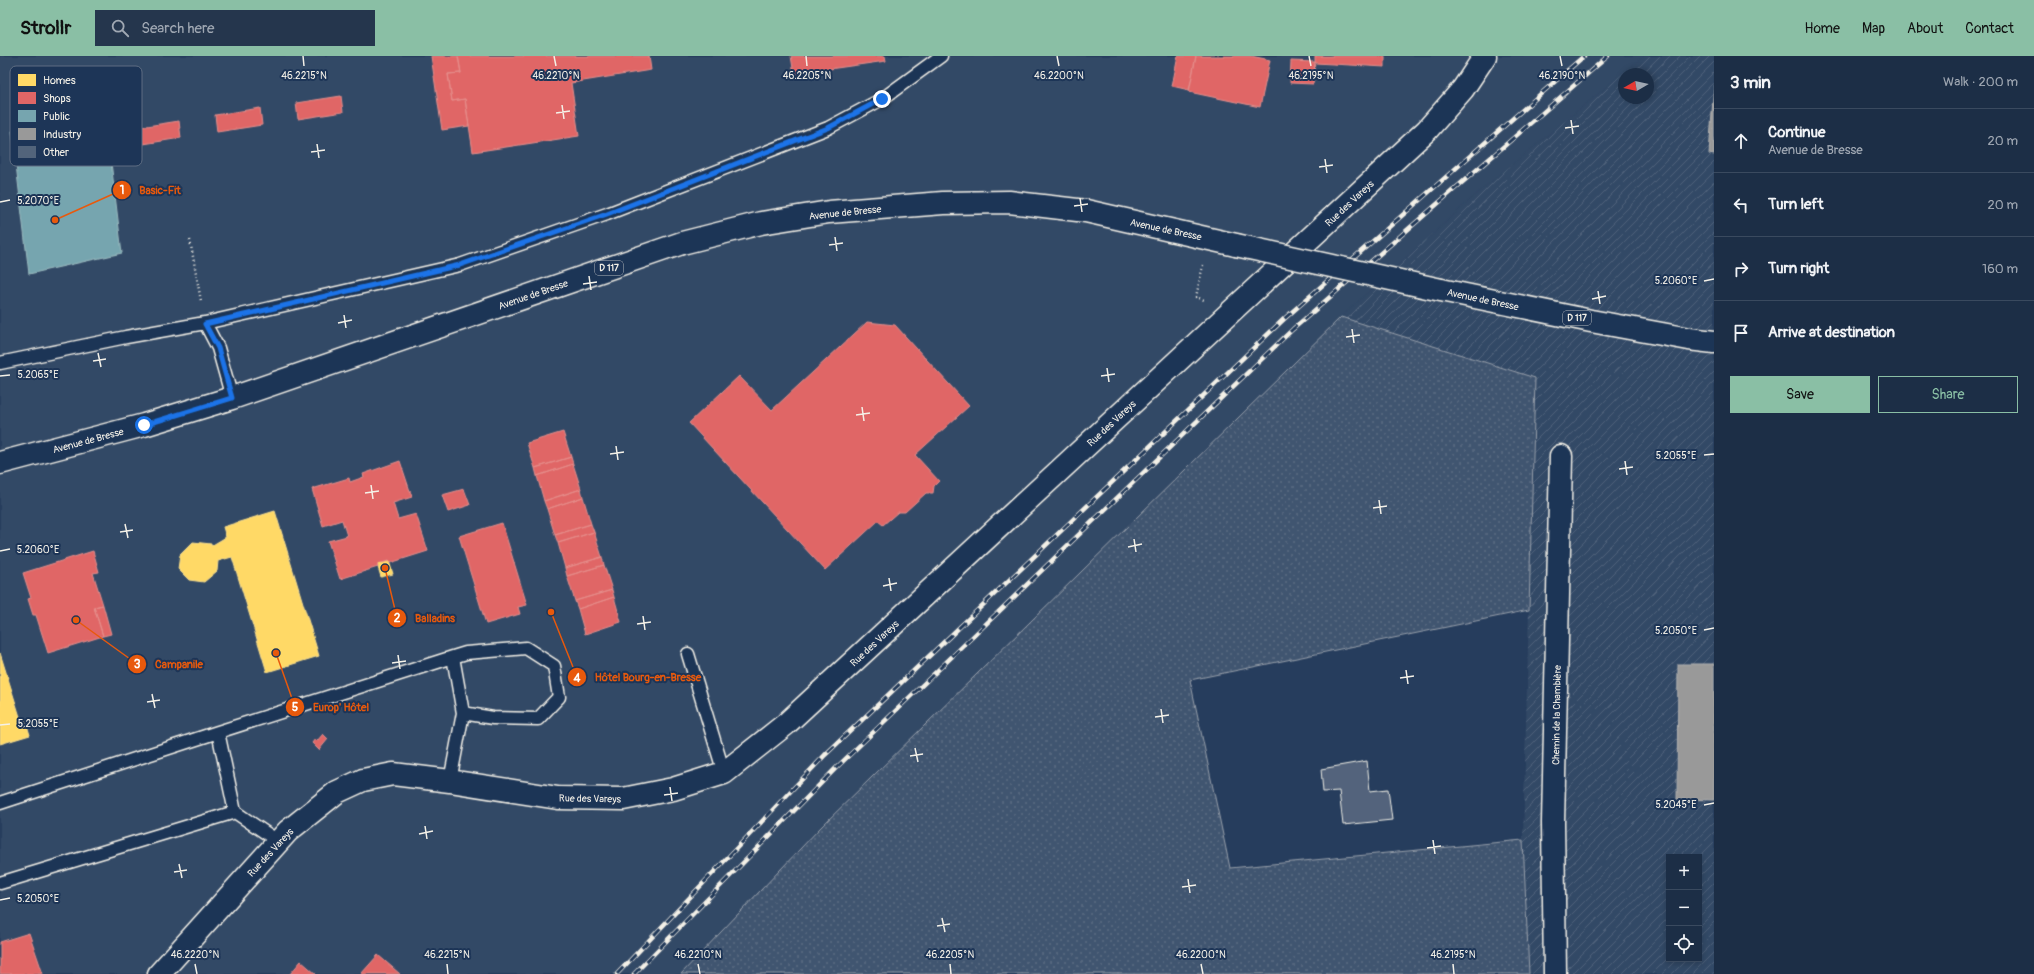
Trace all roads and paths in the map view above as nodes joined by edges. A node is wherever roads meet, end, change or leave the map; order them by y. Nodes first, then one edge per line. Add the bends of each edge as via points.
1 (941, 56) edge
2 (1485, 56) edge
3 (1210, 238) junction
4 (190, 240) dead end
5 (1232, 311) junction
6 (205, 324) junction
7 (1714, 342) edge
8 (0, 363) edge
9 (232, 398) junction
10 (1562, 456) dead end
11 (0, 463) edge
12 (688, 654) dead end
13 (453, 657) junction
14 (463, 713) junction
15 (218, 732) junction
16 (724, 773) junction
17 (450, 781) junction
18 (0, 803) edge
19 (235, 812) junction
20 (279, 842) junction
21 (0, 883) edge
22 (159, 974) edge
23 (1555, 974) edge

1 - 6 lane via 882,99 828,128 607,214 460,265
2 - 5 street, Rue des Vareys via 1463,89 1427,130
3 - 5 path via 1196,297
3 - 7 street, Avenue de Bresse / D 117, bridge via 1440,290 1689,340
3 - 9 street, Avenue de Bresse / D 117 via 1086,211 1009,202 943,203 829,212 761,223 682,243
4 - 6 path
5 - 16 street, Rue des Vareys via 786,724
6 - 8 lane
6 - 9 lane via 218,348
9 - 11 street, Avenue de Bresse / D 117 via 144,425
10 - 23 street, Chemin de la Chambière via 1553,823
12 - 16 lane
13 - 14 lane
13 - 14 lane via 466,653 526,648 554,666 559,696 538,719 493,718
13 - 15 lane
14 - 17 lane
15 - 18 lane
15 - 19 lane
16 - 17 street, Rue des Vareys via 673,789 623,799 558,798
17 - 20 street, Rue des Vareys via 393,774 363,780 337,792 288,831
19 - 20 lane
19 - 21 lane
20 - 22 street, Rue des Vareys

